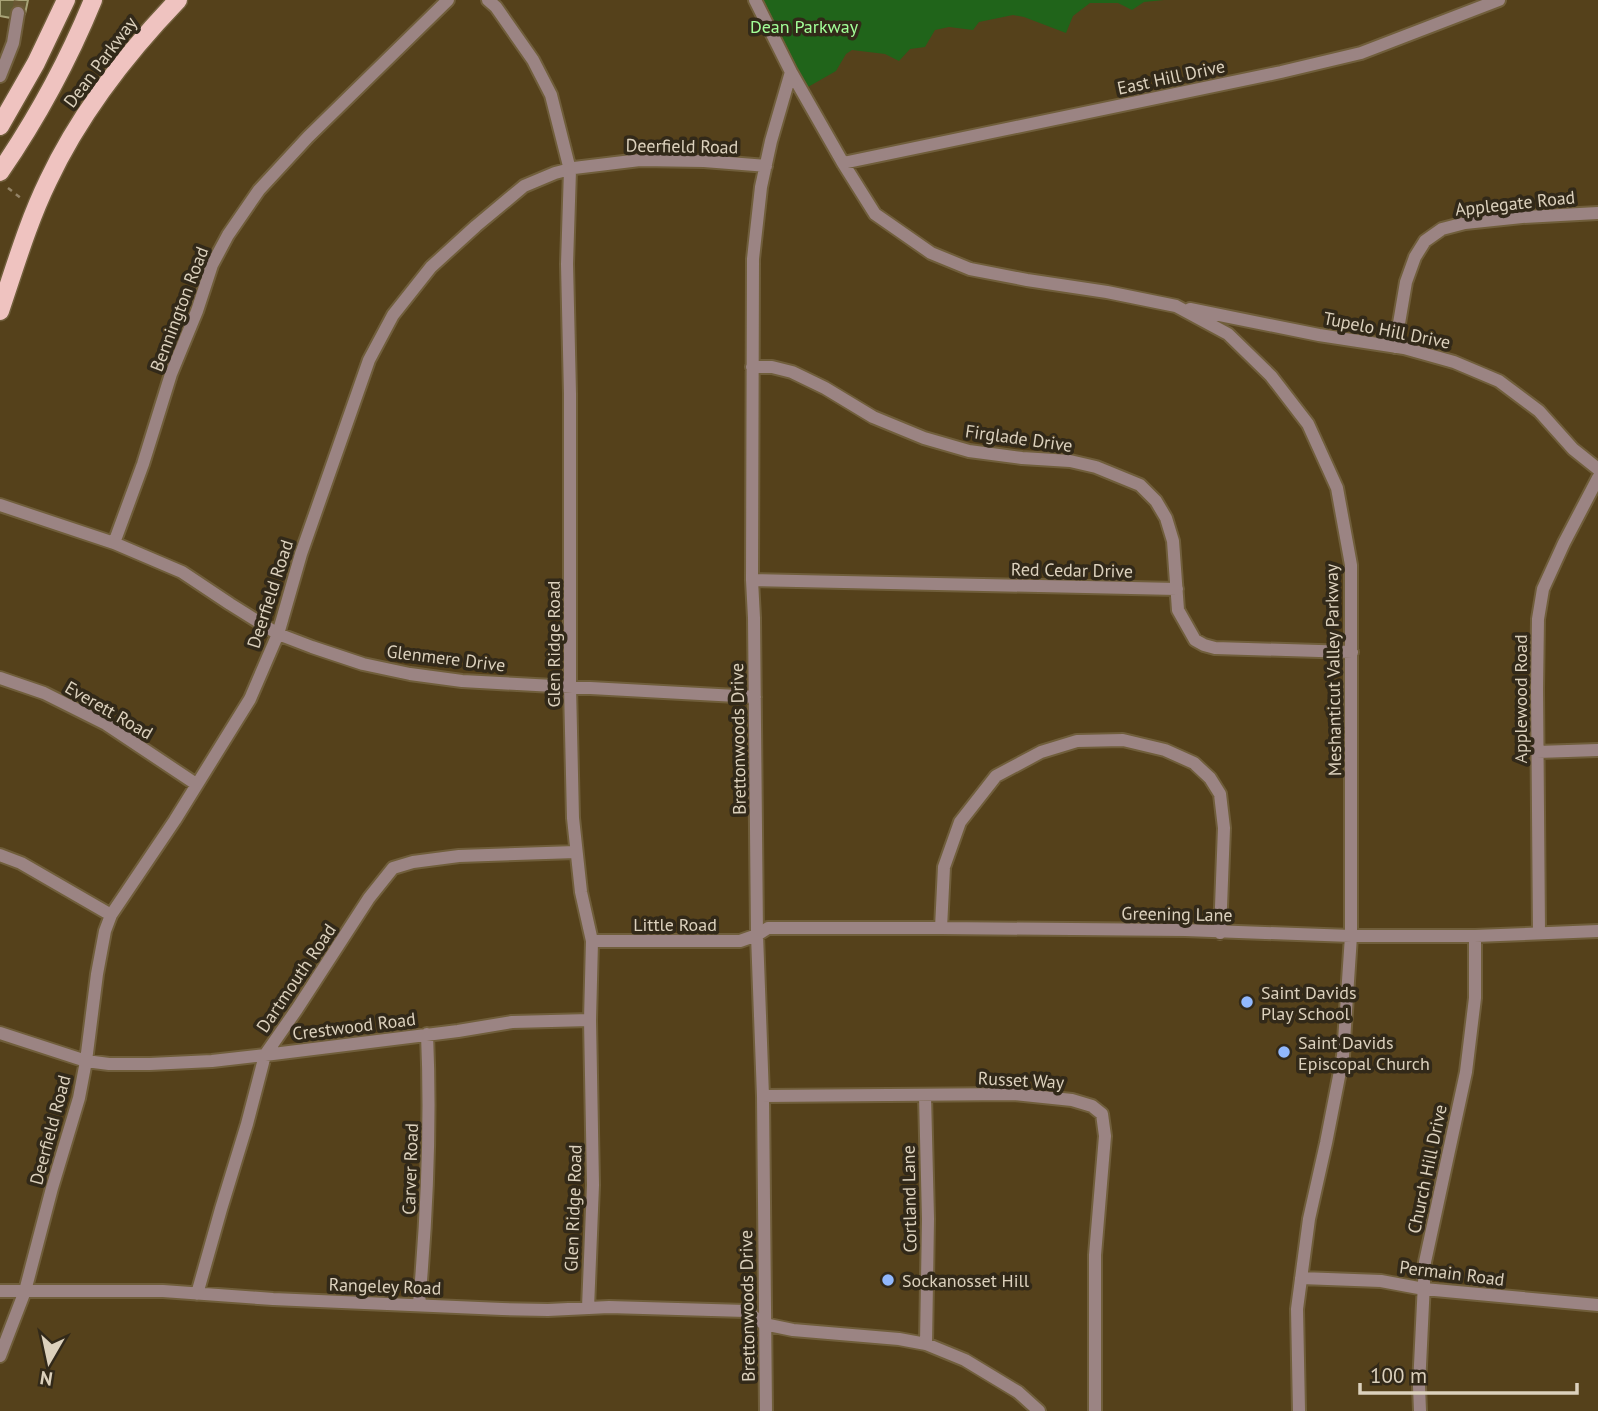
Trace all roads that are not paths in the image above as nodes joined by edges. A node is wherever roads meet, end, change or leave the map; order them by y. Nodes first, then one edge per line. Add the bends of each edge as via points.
1 (66, 0) edge
2 (93, 0) edge
3 (178, 0) edge
4 (447, 0) edge
5 (488, 0) edge
6 (755, 0) edge
7 (1499, 0) edge
8 (18, 13) tunnel mouth
9 (790, 72) junction
10 (0, 76) edge
11 (0, 126) edge
12 (843, 163) junction
13 (766, 166) junction
14 (570, 170) junction
15 (0, 172) edge
16 (1598, 213) edge
17 (1175, 306) junction
18 (0, 311) edge
19 (1395, 347) junction
20 (752, 367) junction
21 (1598, 468) edge
22 (1598, 478) edge
23 (0, 505) edge
24 (114, 543) junction
25 (752, 580) junction
26 (1177, 589) junction
27 (278, 634) junction
28 (1352, 652) junction
29 (0, 678) edge
30 (570, 687) junction
31 (754, 697) junction
32 (1598, 750) edge
33 (1537, 752) junction
34 (196, 784) junction
35 (576, 852) junction
36 (0, 855) edge
37 (111, 915) junction
38 (941, 928) junction
39 (1598, 931) edge
40 (1539, 932) junction
41 (1220, 933) junction
42 (757, 935) junction
43 (1351, 936) junction
44 (1475, 936) junction
45 (592, 941) junction
46 (590, 1020) junction
47 (0, 1032) edge
48 (427, 1034) junction
49 (265, 1055) junction
50 (86, 1061) junction
51 (925, 1095) junction
52 (763, 1096) junction
53 (1301, 1278) junction
54 (1423, 1289) junction
55 (0, 1291) edge
56 (24, 1292) junction
57 (197, 1294) junction
58 (419, 1304) junction
59 (1598, 1305) edge
60 (588, 1308) junction
61 (764, 1324) junction
62 (926, 1345) junction
63 (0, 1356) edge
64 (766, 1411) edge
65 (1039, 1411) edge
66 (1096, 1411) edge
67 (1299, 1411) edge
68 (1420, 1411) edge

1 - 11 main road
2 - 15 main road via 47,96
3 - 18 main road, Dean Parkway via 119,66 61,154
4 - 24 street, Bennington Road via 308,137 259,190 228,235 171,374
5 - 14 street, Glen Ridge Road via 533,60 551,94
6 - 9 street, Meshanticut Valley Parkway
7 - 12 street, East Hill Drive via 1361,53
8 - 10 street
9 - 12 street, Meshanticut Valley Parkway
9 - 13 street, Brettonwoods Drive
12 - 17 street, Meshanticut Valley Parkway via 875,214 931,253 970,269
13 - 14 street, Deerfield Road via 640,160
13 - 20 street, Brettonwoods Drive via 753,259
14 - 27 street, Deerfield Road via 514,194 431,267 393,315 369,360
14 - 30 street, Glen Ridge Road
16 - 19 street, Applegate Road via 1465,223 1442,229 1425,241 1415,257
17 - 19 street, Tupelo Hill Drive
17 - 28 street, Meshanticut Valley Parkway via 1228,334 1308,424 1337,488 1351,565
19 - 21 street, Tupelo Hill Drive via 1454,362 1499,381 1539,411 1573,449
20 - 25 street, Brettonwoods Drive
20 - 26 street, Firglade Drive via 792,372 873,417 924,438 970,451 1070,461 1140,485 1166,519
22 - 33 street, Applewood Road via 1543,589 1538,620
23 - 24 street, Glenmere Drive
24 - 27 street, Glenmere Drive via 182,572
25 - 26 street, Red Cedar Drive
25 - 31 street, Brettonwoods Drive
26 - 28 street via 1184,623 1195,640 1205,645
27 - 30 street, Glenmere Drive via 363,664 410,674
27 - 34 street, Deerfield Road via 250,699
28 - 43 street, Meshanticut Valley Parkway
29 - 34 street, Everett Road via 106,724
30 - 31 street, Glenmere Drive
30 - 35 street, Glen Ridge Road
31 - 42 street, Brettonwoods Drive
32 - 33 street
33 - 40 street, Applewood Road
34 - 37 street, Deerfield Road
35 - 45 street, Glen Ridge Road
35 - 49 street, Dartmouth Road via 460,856 393,868
36 - 37 street
37 - 50 street, Deerfield Road via 97,974
38 - 41 street, Greening Lane
38 - 41 street via 944,867 960,822 996,776 1041,752 1077,741 1124,740 1194,763 1220,794 1224,828
38 - 42 street, Greening Lane via 768,928
39 - 40 street, Greening Lane
40 - 44 street, Greening Lane
41 - 43 street, Greening Lane
42 - 45 street, Little Road via 740,941
42 - 52 street, Brettonwoods Drive
43 - 44 street, Greening Lane
43 - 53 street, Meshanticut Valley Parkway via 1343,1056
44 - 54 street, Church Hill Drive via 1475,999 1466,1072
45 - 46 street, Glen Ridge Road
46 - 48 street, Crestwood Road via 512,1021
46 - 60 street, Glen Ridge Road via 593,1185
47 - 50 street, Crestwood Road
48 - 49 street, Crestwood Road
48 - 58 street, Carver Road via 428,1179
49 - 50 street, Crestwood Road via 150,1064
49 - 57 street, Dartmouth Road
50 - 56 street, Deerfield Road
51 - 52 street, Russet Way
51 - 62 street, Cortland Lane
51 - 66 street, Russet Way via 1014,1094 1072,1100 1092,1105 1102,1114 1105,1136 1095,1255
52 - 61 street, Brettonwoods Drive
53 - 54 street, Permain Road via 1381,1281
53 - 67 street, Meshanticut Valley Parkway via 1297,1309
54 - 59 street, Permain Road
54 - 68 street, Church Hill Drive
55 - 56 street, Rangeley Road
56 - 57 street, Rangeley Road
56 - 63 street, Deerfield Road
57 - 58 street, Rangeley Road
58 - 60 street, Rangeley Road
60 - 61 street, Rangeley Road via 746,1311
61 - 62 street, Rangeley Road
61 - 64 street, Brettonwoods Drive
62 - 65 street, Rangeley Road via 965,1360

